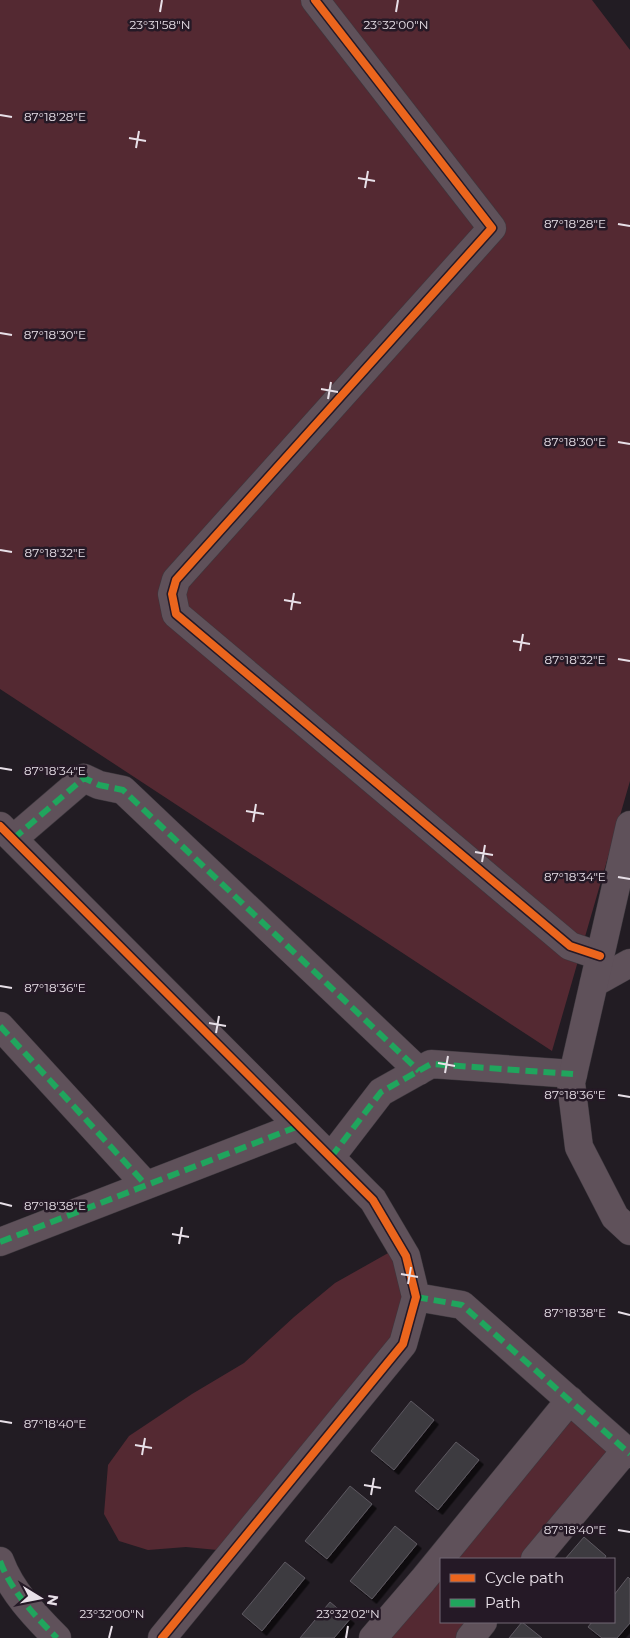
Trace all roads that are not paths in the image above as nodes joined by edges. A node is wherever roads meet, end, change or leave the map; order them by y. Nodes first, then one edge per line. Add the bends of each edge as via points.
1 (316, 0) edge
2 (630, 825) edge
3 (6, 833) edge
4 (600, 956) junction
5 (630, 963) edge
6 (594, 983) junction
7 (0, 1026) edge
8 (419, 1071) junction
9 (573, 1074) junction
10 (299, 1126) junction
11 (330, 1157) junction
12 (146, 1185) junction
13 (630, 1231) edge
14 (0, 1242) edge
15 (416, 1297) junction
16 (570, 1400) junction
17 (628, 1452) edge
18 (441, 1558) edge
19 (536, 1558) edge
20 (440, 1559) edge
21 (0, 1561) edge
22 (482, 1623) edge
23 (57, 1638) edge
24 (162, 1638) edge
25 (373, 1638) edge
26 (470, 1638) edge

1 - 4 street via 492,228 176,580 172,594 176,614 570,946
2 - 4 street
3 - 8 street via 84,778 123,790
3 - 10 street
4 - 6 street
5 - 6 street
6 - 9 street
7 - 12 street
8 - 9 street via 431,1064
8 - 11 street via 381,1092
9 - 13 street via 571,1083 579,1147 615,1217
10 - 11 street
10 - 12 street
11 - 15 street via 373,1200 406,1256
12 - 14 street
15 - 16 street via 462,1306
15 - 24 street via 403,1344
16 - 17 street
16 - 18 street
17 - 19 street
20 - 25 street
21 - 23 street via 5,1576
22 - 26 street

